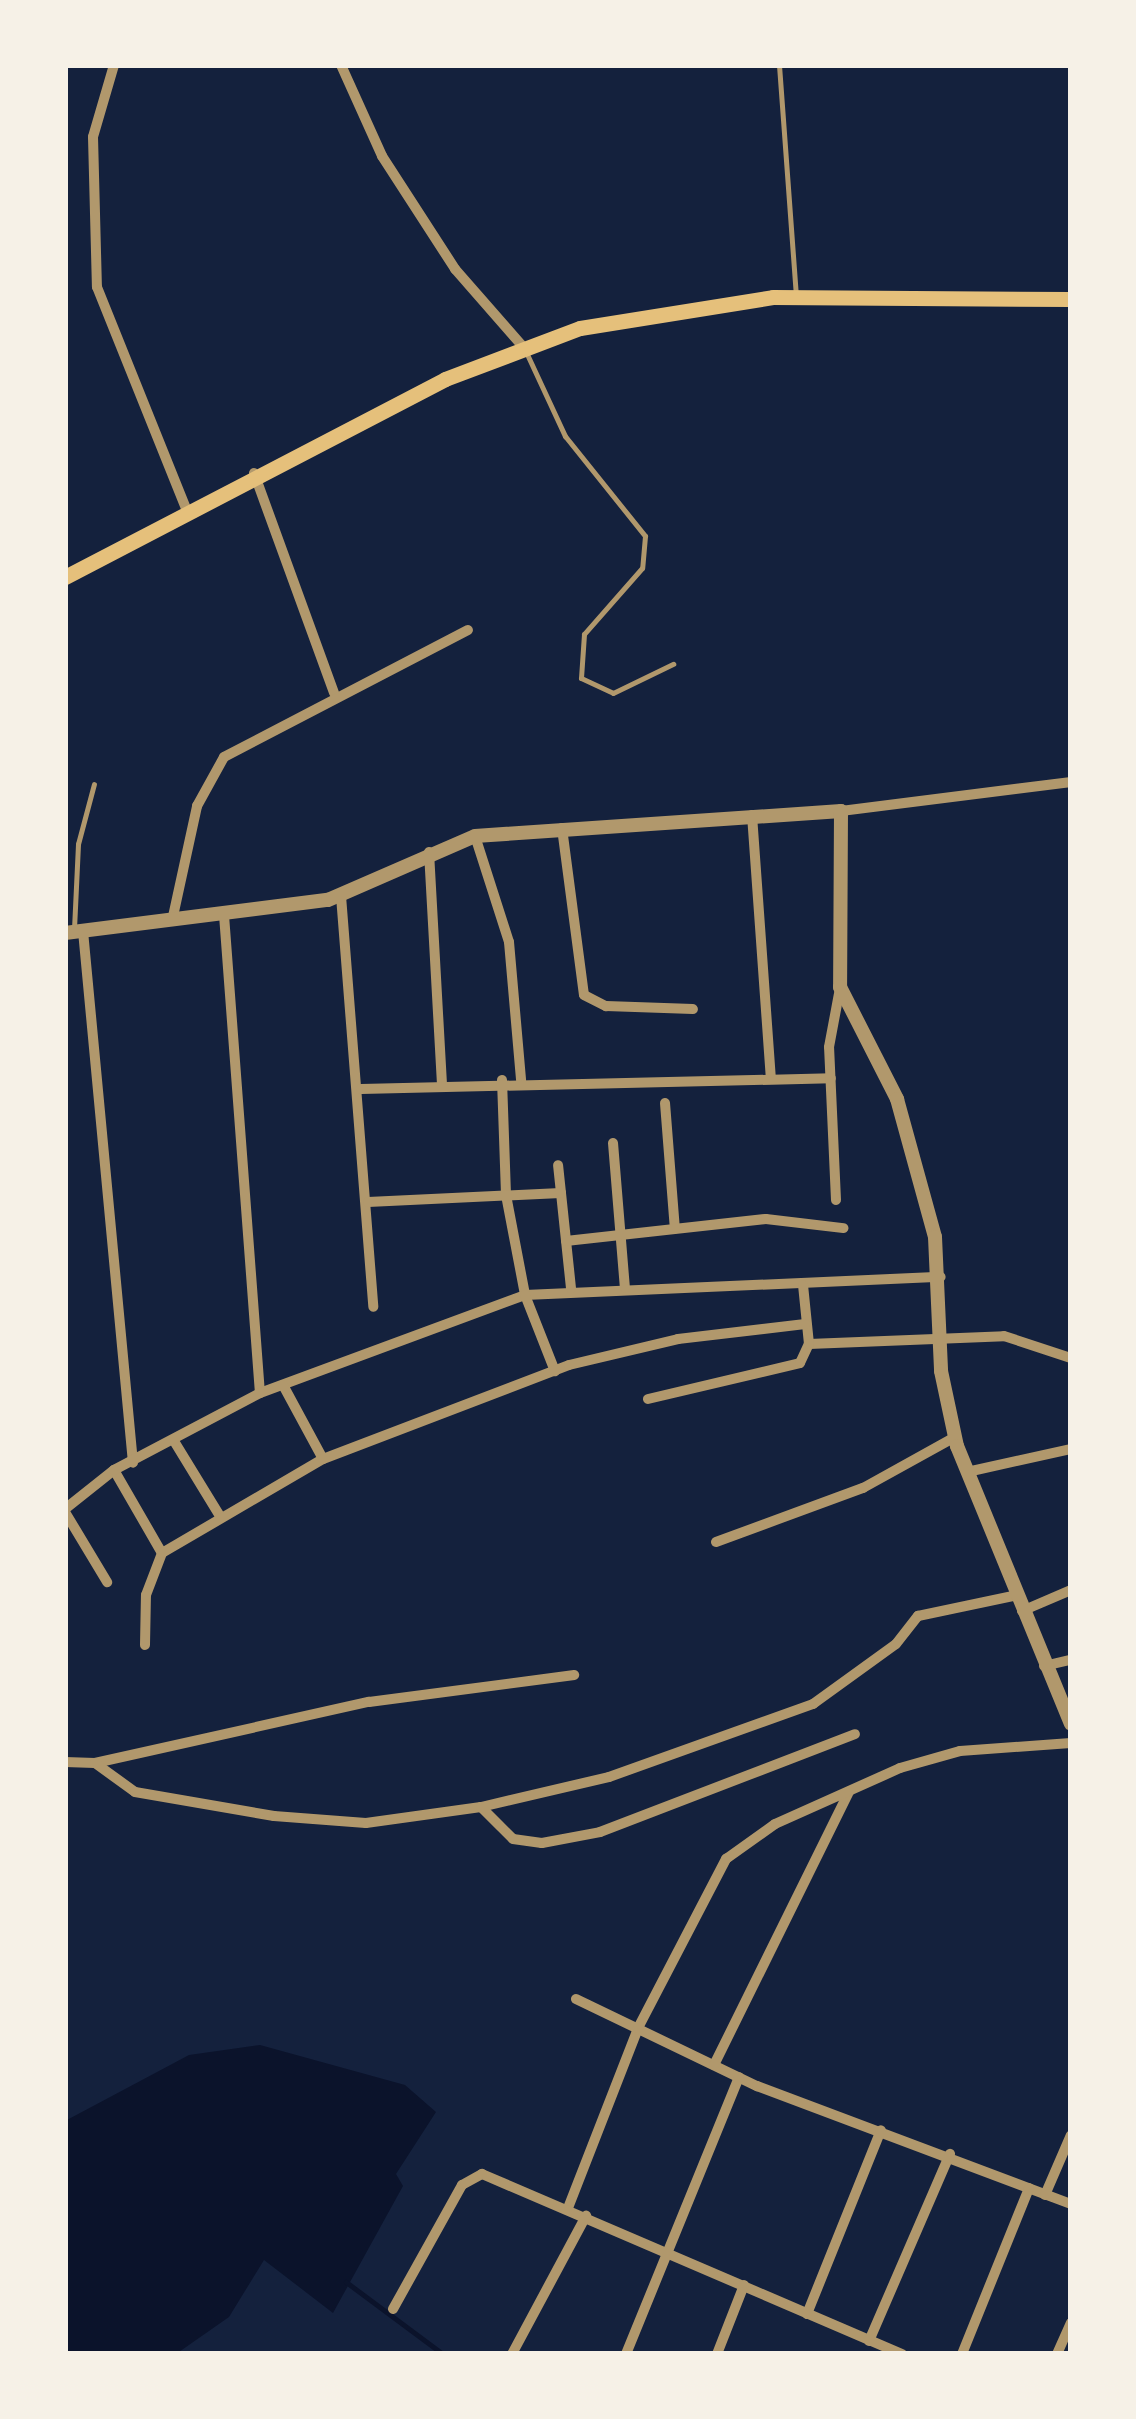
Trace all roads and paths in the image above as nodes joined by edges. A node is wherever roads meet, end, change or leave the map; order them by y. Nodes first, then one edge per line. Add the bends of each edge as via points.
1 (114, 65) edge
2 (341, 65) edge
3 (779, 65) edge
4 (796, 298) junction
5 (1071, 299) edge
6 (525, 349) junction
7 (254, 473) junction
8 (186, 508) junction
9 (65, 577) edge
10 (468, 630) dead end
11 (673, 664) dead end
12 (334, 693) junction
13 (1071, 782) edge
14 (94, 784) dead end
15 (841, 811) junction
16 (752, 815) junction
17 (562, 828) junction
18 (475, 836) junction
19 (429, 850) junction
20 (342, 896) junction
21 (224, 916) junction
22 (172, 921) junction
23 (74, 932) edge
24 (840, 987) junction
25 (694, 1008) dead end
26 (771, 1078) junction
27 (831, 1078) junction
28 (502, 1080) junction
29 (521, 1080) junction
30 (442, 1084) junction
31 (361, 1089) junction
32 (666, 1103) dead end
33 (613, 1143) dead end
34 (558, 1165) dead end
35 (562, 1194) junction
36 (506, 1195) junction
37 (836, 1200) dead end
38 (368, 1204) junction
39 (842, 1228) dead end
40 (675, 1230) junction
41 (619, 1236) junction
42 (566, 1241) junction
43 (941, 1277) junction
44 (803, 1285) junction
45 (571, 1288) junction
46 (625, 1288) junction
47 (524, 1295) junction
48 (373, 1307) dead end
49 (806, 1324) junction
50 (942, 1338) junction
51 (809, 1344) junction
52 (1071, 1358) edge
53 (554, 1371) junction
54 (283, 1385) junction
55 (260, 1393) junction
56 (648, 1399) dead end
57 (954, 1437) junction
58 (174, 1440) junction
59 (1071, 1449) edge
60 (322, 1459) junction
61 (133, 1463) junction
62 (114, 1470) junction
63 (966, 1472) junction
64 (65, 1510) edge
65 (220, 1516) junction
66 (716, 1542) dead end
67 (162, 1553) junction
68 (107, 1582) dead end
69 (1071, 1590) edge
70 (1013, 1596) junction
71 (1021, 1611) junction
72 (145, 1645) dead end
73 (1071, 1660) edge
74 (1044, 1666) junction
75 (574, 1675) dead end
76 (1071, 1724) edge
77 (855, 1734) dead end
78 (1071, 1743) edge
79 (65, 1762) edge
80 (95, 1763) junction
81 (850, 1791) junction
82 (481, 1807) junction
83 (576, 1999) dead end
84 (638, 2028) junction
85 (714, 2065) junction
86 (739, 2077) junction
87 (881, 2130) junction
88 (1071, 2135) edge
89 (950, 2154) junction
90 (1030, 2188) junction
91 (1046, 2194) junction
92 (1071, 2204) edge
93 (568, 2208) junction
94 (586, 2216) junction
95 (668, 2250) junction
96 (744, 2285) junction
97 (393, 2308) dead end
98 (806, 2314) junction
99 (1071, 2323) edge
100 (870, 2340) junction
101 (896, 2353) edge
102 (512, 2354) edge
103 (626, 2354) edge
104 (717, 2354) edge
105 (962, 2354) edge
106 (1057, 2354) edge

1 - 8 street via 93,137 97,286
2 - 6 street via 382,156 456,268
3 - 4 lane
4 - 5 main road
4 - 6 main road via 704,304
6 - 7 main road
6 - 11 lane via 565,436 645,536 642,568 584,634 582,678 613,693
7 - 8 main road
7 - 12 street
8 - 9 main road
10 - 12 street
12 - 22 street via 214,771 197,806
13 - 15 street
14 - 23 lane via 76,858
15 - 16 street
15 - 24 street
16 - 17 street
16 - 26 street
17 - 18 street
17 - 25 street via 584,994 606,1006
18 - 19 street
18 - 29 street via 509,942
19 - 20 street
19 - 30 street
20 - 21 street
20 - 31 street
21 - 22 street
21 - 55 street
22 - 23 street
23 - 61 street
24 - 27 street
24 - 43 street via 897,1100
26 - 27 street
26 - 29 street
27 - 37 street
28 - 29 street
28 - 30 street
28 - 36 street
30 - 31 street
31 - 38 street
32 - 40 street
33 - 41 street
34 - 35 street
35 - 36 street
35 - 42 street
36 - 38 street
36 - 47 street
38 - 48 street
39 - 40 street via 766,1219
40 - 41 street
41 - 42 street
41 - 46 street
42 - 45 street
43 - 44 street
43 - 50 street
44 - 46 street
44 - 49 street
45 - 46 street
45 - 47 street
47 - 53 street
47 - 54 street
49 - 51 street
49 - 53 street via 678,1339
50 - 51 street
50 - 52 street via 1004,1336
50 - 57 street
51 - 56 street via 791,1366
53 - 60 street
54 - 55 street
54 - 60 street
55 - 58 street
57 - 63 street
57 - 66 street via 863,1488
58 - 61 street
58 - 65 street
59 - 63 street
60 - 65 street
61 - 62 street
62 - 64 street
62 - 67 street
63 - 70 street
64 - 68 street
65 - 67 street
67 - 72 street via 146,1594
69 - 71 street
70 - 71 street
70 - 82 street via 918,1616 861,1672 760,1725 609,1777
71 - 74 street
73 - 74 street
74 - 76 street
75 - 80 street via 369,1702
77 - 82 street via 600,1832 542,1844 513,1839
78 - 81 street via 960,1751
79 - 80 street
80 - 82 street via 135,1792 274,1816 366,1823
81 - 84 street via 775,1824 726,1859
81 - 85 street
83 - 84 street
84 - 85 street
84 - 93 street
85 - 86 street
86 - 87 street
86 - 95 street
87 - 89 street
87 - 98 street
88 - 91 street
89 - 90 street
89 - 100 street
90 - 91 street
90 - 105 street
91 - 92 street
93 - 94 street
93 - 97 street via 470,2176
94 - 95 street
94 - 102 street
95 - 96 street
95 - 103 street
96 - 98 street
96 - 104 street
98 - 100 street
99 - 106 street
100 - 101 street

